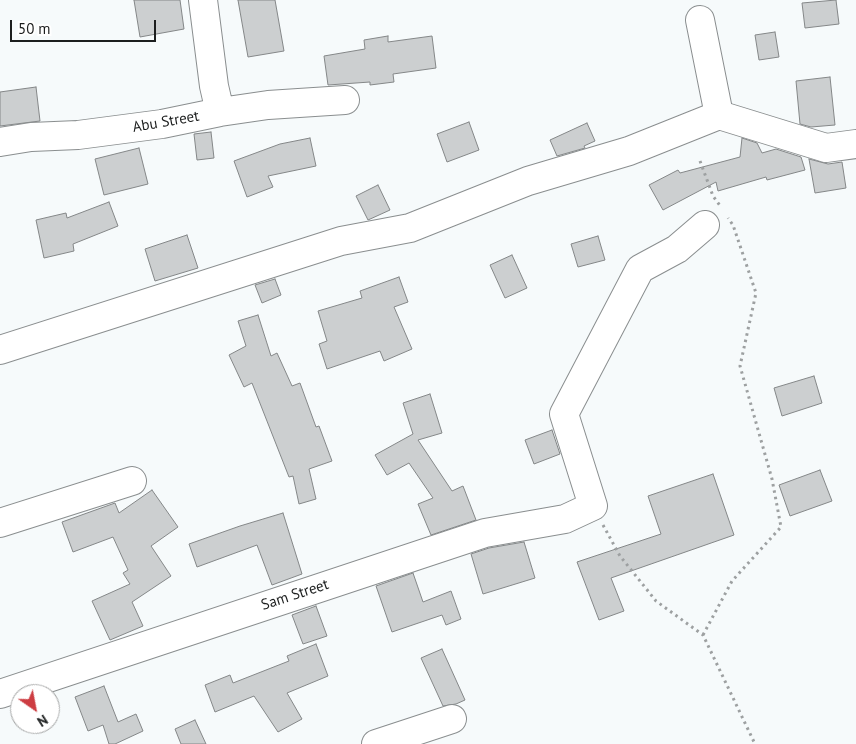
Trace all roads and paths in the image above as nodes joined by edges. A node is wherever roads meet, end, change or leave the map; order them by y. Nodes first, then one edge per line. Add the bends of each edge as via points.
1 (203, 0) edge
2 (700, 20) dead end
3 (345, 100) dead end
4 (220, 112) junction
5 (719, 115) junction
6 (0, 142) edge
7 (856, 144) edge
8 (700, 161) dead end
9 (705, 225) dead end
10 (0, 350) edge
11 (132, 481) dead end
12 (593, 506) junction
13 (0, 523) edge
14 (703, 635) junction
15 (0, 694) edge
16 (452, 719) dead end
17 (376, 744) edge
18 (755, 744) edge

1 - 4 street, Abu Street
2 - 5 street
3 - 4 street
4 - 6 street, Abu Street via 162,124
5 - 7 street via 826,148
5 - 10 street via 629,151 528,181 410,228 341,241
8 - 14 path via 713,196 732,225 756,293 740,366 772,479 781,527 732,581
9 - 12 street via 677,249 640,270 564,414
11 - 13 street
12 - 14 path via 620,556 656,601
12 - 15 street, Sam Street via 565,519 485,533
14 - 18 path
16 - 17 street

